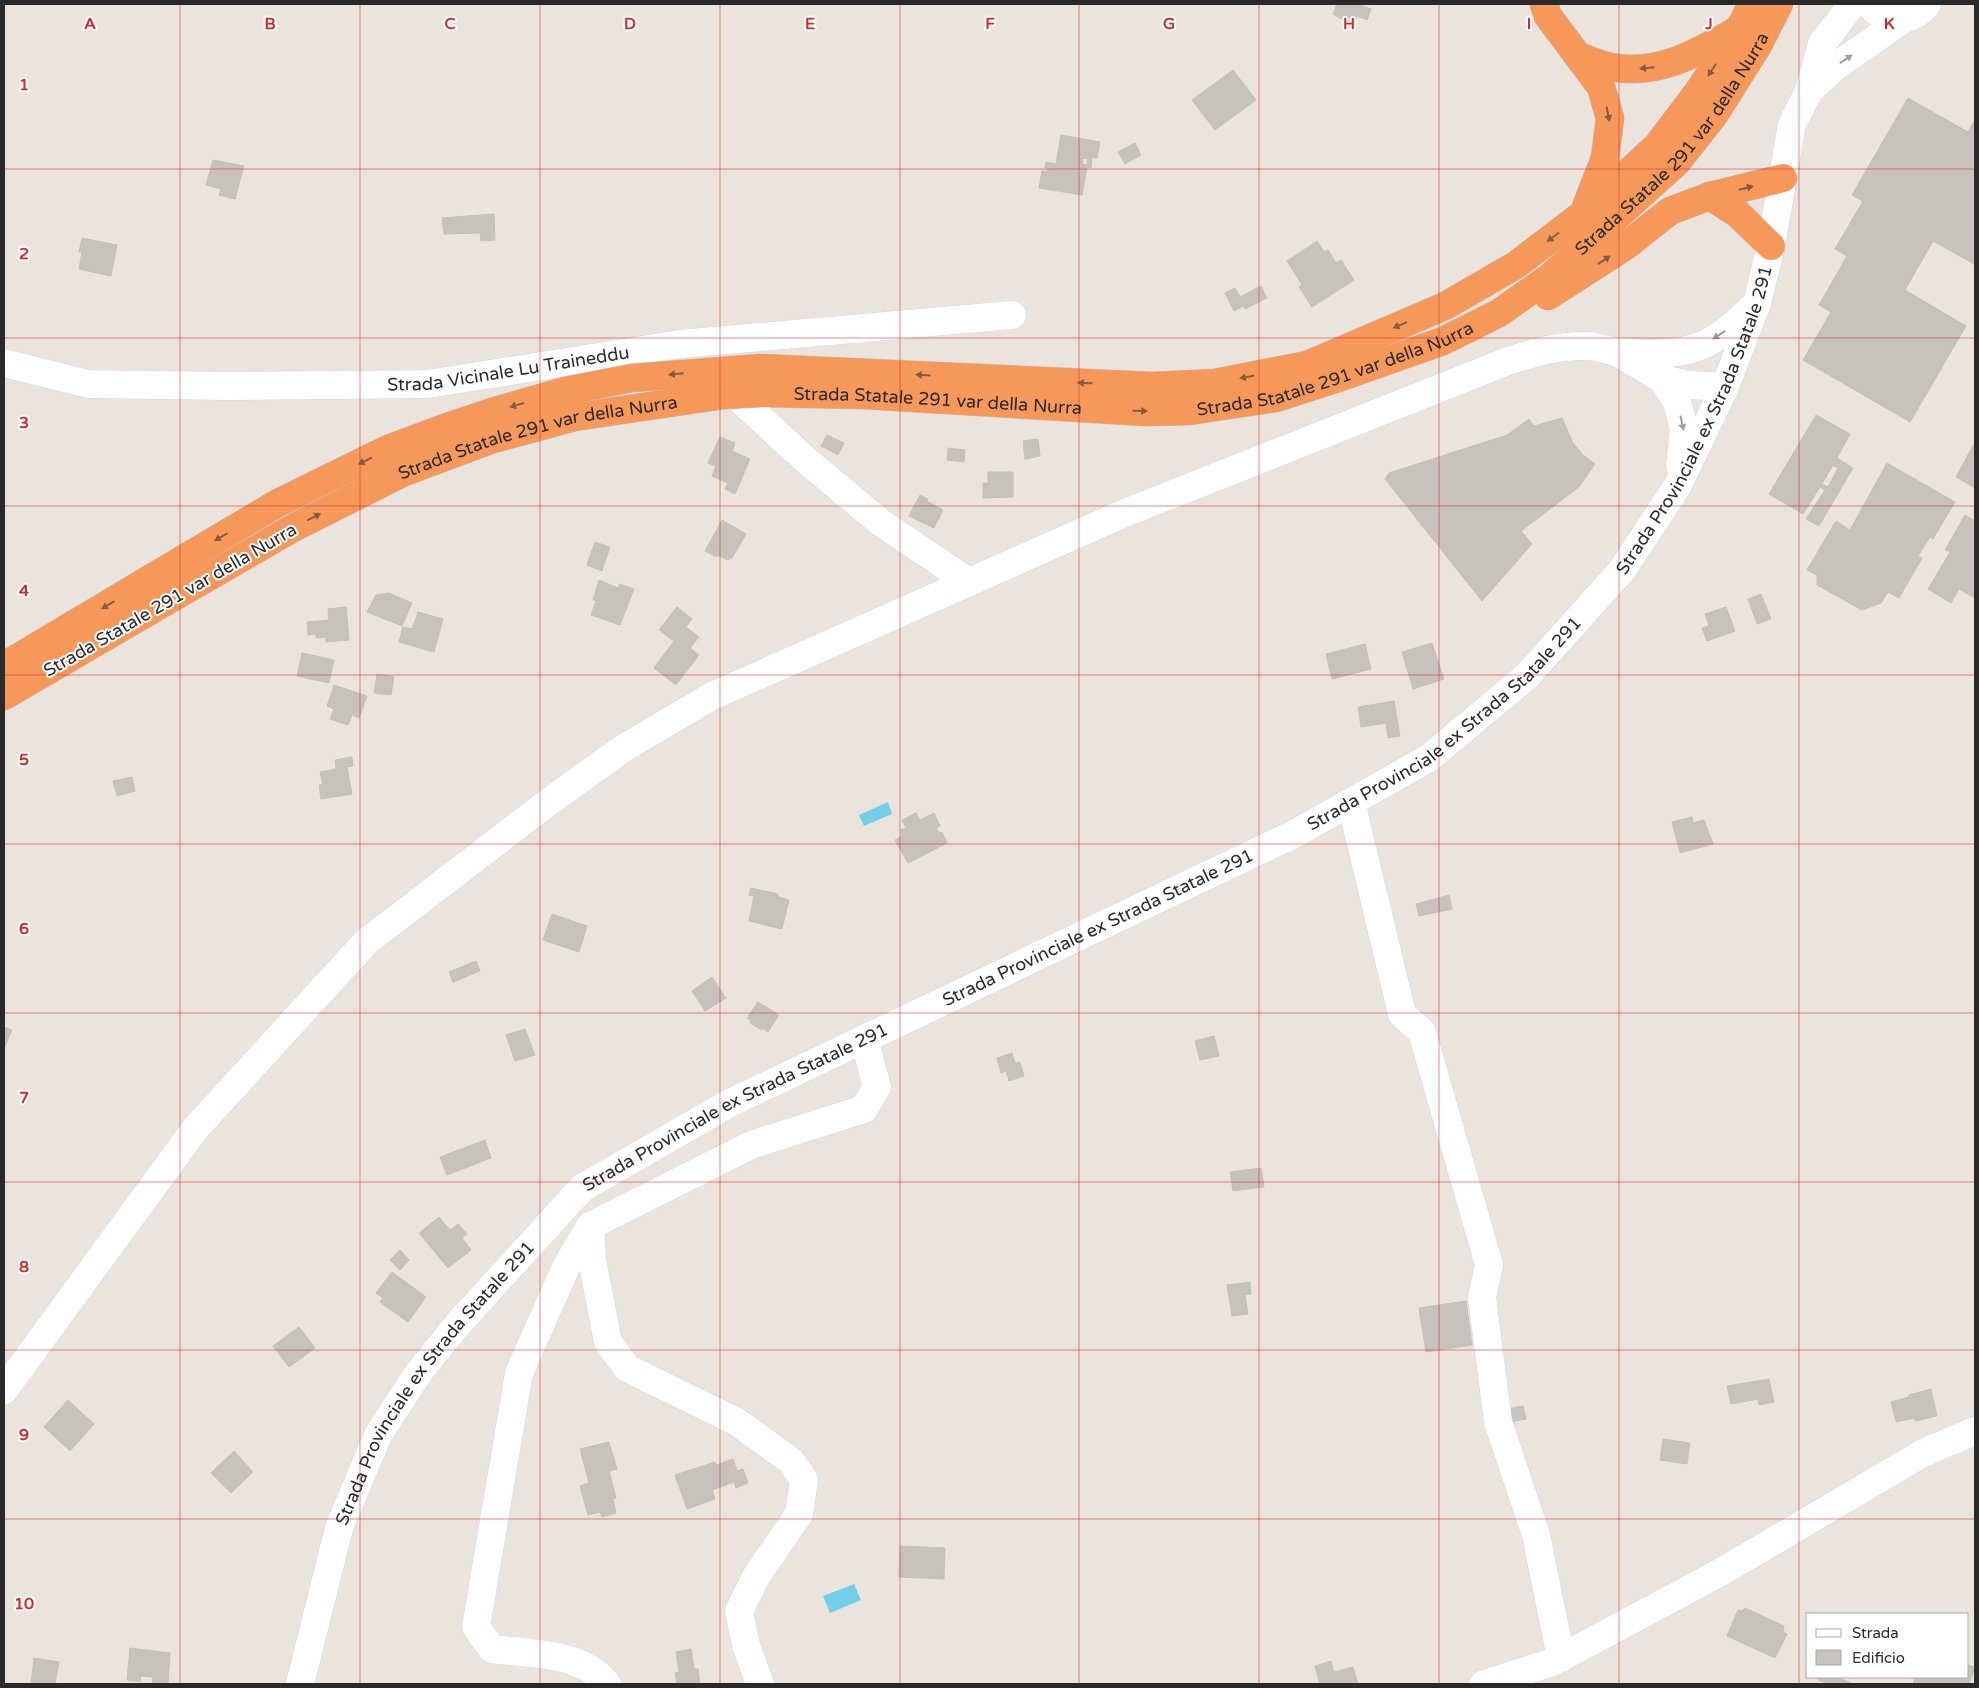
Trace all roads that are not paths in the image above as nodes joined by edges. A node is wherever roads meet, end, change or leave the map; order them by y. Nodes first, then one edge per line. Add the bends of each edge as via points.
1 (1544, 4) edge
2 (1752, 4) edge
3 (1779, 4) edge
4 (1833, 4) edge
5 (1852, 4) edge
6 (1869, 4) edge
7 (1927, 4) edge
8 (1904, 19) junction
9 (1739, 30) junction
10 (1822, 44) junction
11 (1578, 56) junction
12 (1809, 91) junction
13 (1783, 178) junction
14 (1710, 196) junction
15 (1584, 213) junction
16 (1771, 246) junction
17 (1757, 303) junction
18 (1499, 313) junction
19 (1012, 315) dead end
20 (680, 344) junction
21 (4, 363) edge
22 (1659, 366) junction
23 (760, 380) junction
24 (1725, 386) junction
25 (1678, 485) junction
26 (969, 582) junction
27 (4, 666) edge
28 (4, 696) edge
29 (1351, 802) junction
30 (864, 1039) junction
31 (590, 1226) junction
32 (4, 1390) edge
33 (1975, 1431) edge
34 (1561, 1658) junction
35 (300, 1684) edge
36 (607, 1684) edge
37 (760, 1684) edge
38 (1484, 1684) edge

1 - 11 highway via 1548,16
2 - 9 highway, Strada Statale 291 var della Nurra
3 - 18 highway, Strada Statale 291 var della Nurra via 1714,115 1677,162 1550,277
4 - 10 street
5 - 10 street, Strada Provinciale ex Strada Statale 291
6 - 8 street via 1882,15
7 - 8 street, Strada Provinciale ex Strada Statale 291 via 1919,13
12 -> 8 street, Strada Provinciale ex Strada Statale 291 via 1836,66
9 -> 11 highway via 1678,62 1646,70 1611,67
9 -> 15 highway, Strada Statale 291 var della Nurra via 1657,146
10 - 12 street, Strada Provinciale ex Strada Statale 291
11 -> 15 highway via 1601,87 1610,118 1605,158
12 - 13 street, Strada Provinciale ex Strada Statale 291 via 1792,124
14 -> 13 highway
13 - 16 street, Strada Provinciale ex Strada Statale 291
14 - 16 highway via 1738,214
18 -> 14 highway via 1552,295 1627,246 1670,210
15 -> 23 highway, Strada Statale 291 var della Nurra via 1516,265 1445,306 1306,365 1215,383 1153,386
16 - 17 street, Strada Provinciale ex Strada Statale 291
17 -> 22 street via 1733,326 1705,344
17 - 24 street, Strada Provinciale ex Strada Statale 291
23 -> 18 highway, Strada Statale 291 var della Nurra via 864,395 1189,412 1276,398 1443,341
19 - 20 street, Strada Vicinale Lu Traineddu
20 - 21 street, Strada Vicinale Lu Traineddu via 428,384 88,384
20 - 26 street via 807,461 880,522
22 - 24 street via 1698,364
22 -> 25 street via 1677,402 1684,429
22 - 26 street via 1588,346 1543,350 1125,513
23 -> 27 highway, Strada Statale 291 var della Nurra, bridge via 632,378 566,391 492,412 388,449 278,503
28 -> 23 highway, Strada Statale 291 var della Nurra, bridge via 293,528 402,473 493,439 575,417 724,395
24 - 25 street, Strada Provinciale ex Strada Statale 291
25 - 29 street, Strada Provinciale ex Strada Statale 291 via 1622,570 1527,676 1429,758
26 - 32 street via 712,696 632,743 554,798 366,942 195,1128
29 - 30 street, Strada Provinciale ex Strada Statale 291 via 1296,833
29 - 34 street via 1402,1014 1422,1032 1489,1265 1482,1297 1498,1422 1536,1536
30 - 31 street via 877,1087 864,1109 751,1145
30 - 35 street, Strada Provinciale ex Strada Statale 291 via 728,1104 582,1188 458,1324 419,1372 378,1435 339,1528
31 - 36 street via 566,1267 519,1373 476,1627 492,1649 558,1657 590,1668
31 - 37 street via 592,1260 608,1342 627,1368 737,1422 791,1460 804,1480 799,1514 757,1575 739,1611 746,1646
33 - 34 street via 1924,1454 1721,1572
34 - 38 street

